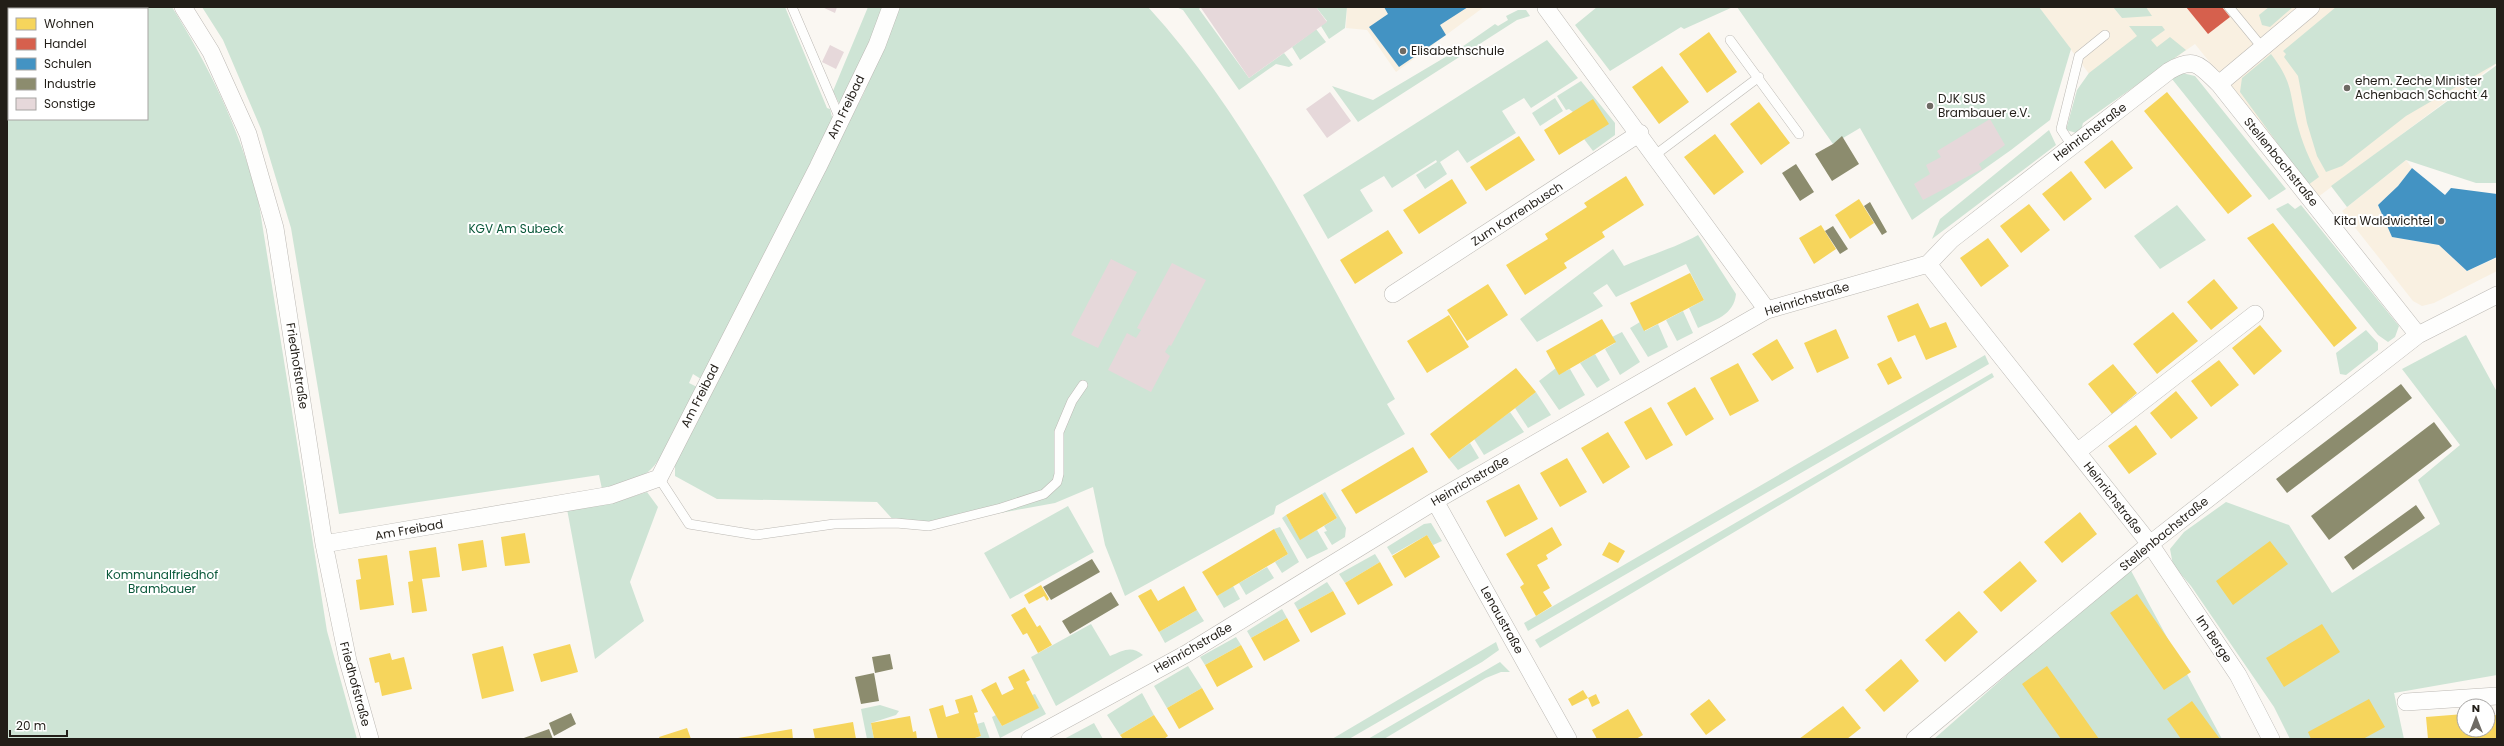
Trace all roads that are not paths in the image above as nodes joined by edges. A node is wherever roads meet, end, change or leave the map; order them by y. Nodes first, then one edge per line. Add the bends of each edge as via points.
1 (183, 7) edge
2 (792, 7) edge
3 (890, 7) edge
4 (2229, 7) edge
5 (2312, 7) edge
6 (1546, 8) edge
7 (2105, 35) dead end
8 (1730, 40) dead end
9 (2261, 46) junction
10 (1759, 77) junction
11 (2219, 84) junction
12 (840, 119) junction
13 (1640, 133) junction
14 (1799, 134) dead end
15 (2072, 146) junction
16 (1655, 155) junction
17 (1928, 264) junction
18 (1393, 294) dead end
19 (2497, 295) edge
20 (1767, 310) junction
21 (2255, 314) dead end
22 (2418, 334) junction
23 (1083, 385) dead end
24 (2077, 452) junction
25 (659, 478) junction
26 (1435, 501) junction
27 (324, 544) junction
28 (2150, 544) junction
29 (2497, 696) edge
30 (2406, 702) dead end
31 (370, 739) edge
32 (1030, 739) edge
33 (1568, 739) edge
34 (1915, 739) edge
35 (2271, 739) edge

1 - 27 street, Friedhofstraße via 211,52 248,134 275,228
2 - 12 lane
3 - 12 street, Am Freibad via 877,45
4 - 9 lane
5 - 9 street
6 - 13 street
7 - 15 lane via 2079,56 2061,129
8 - 10 lane
9 - 11 street
10 - 14 lane
10 - 16 lane
11 - 15 street, Heinrichstraße via 2199,65 2183,63
11 - 22 street, Stellenbachstraße
12 - 25 street, Am Freibad
13 - 16 street
13 - 18 street, Zum Karrenbusch
15 - 17 street, Heinrichstraße via 1951,240
16 - 20 street
17 - 20 street, Heinrichstraße
17 - 24 street, Heinrichstraße
19 - 22 street, Stellenbachstraße
20 - 26 street, Heinrichstraße
21 - 24 street, Heinrichstraße
22 - 28 street, Stellenbachstraße
23 - 25 lane via 1072,401 1059,432 1057,482 1044,494 1001,508 928,526 896,523 834,524 756,535 689,524
24 - 28 street, Heinrichstraße
25 - 27 street, Am Freibad via 611,495
26 - 32 street, Heinrichstraße via 1186,654
26 - 33 street, Lenaustraße
27 - 31 street, Friedhofstraße via 348,661
28 - 34 street, Stellenbachstraße
28 - 35 street, Im Berge via 2238,675
29 - 30 street

